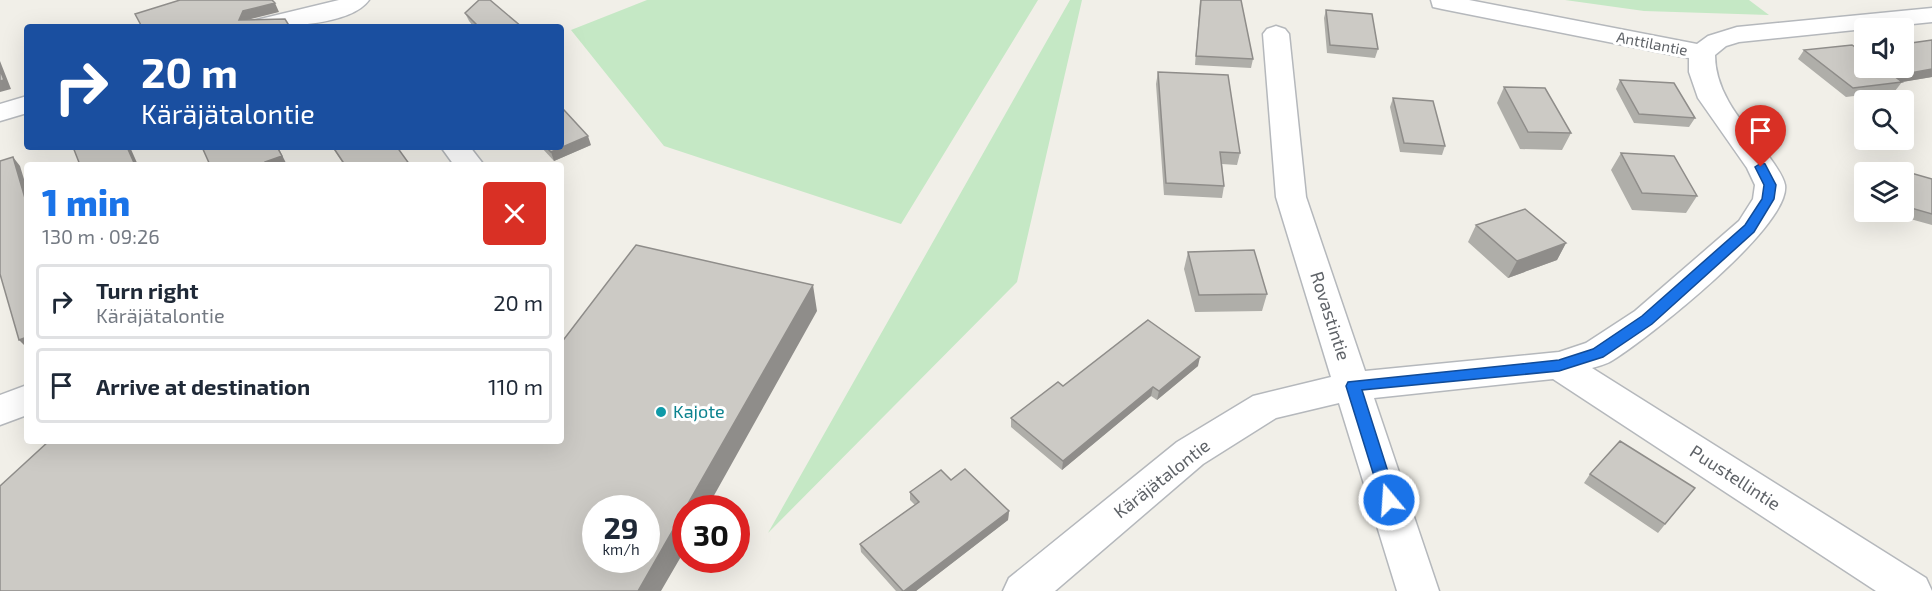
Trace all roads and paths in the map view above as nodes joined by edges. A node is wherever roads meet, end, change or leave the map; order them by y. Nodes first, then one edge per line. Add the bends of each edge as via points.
1 (1442, 2) edge
2 (348, 13) edge
3 (1932, 15) edge
4 (266, 24) edge
5 (1276, 34) dead end
6 (1702, 53) junction
7 (24, 105) edge
8 (0, 113) edge
9 (457, 150) edge
10 (467, 162) edge
11 (1559, 365) junction
12 (1353, 386) junction
13 (24, 400) edge
14 (0, 411) edge
15 (1024, 591) edge
16 (1418, 591) edge
17 (1911, 591) edge

1 - 6 street, Anttilantie
2 - 4 street
3 - 6 street, Anttilantie via 1737,35 1717,41
5 - 12 street, Rovastintie via 1292,197
6 - 11 street, Käräjätalontie via 1702,72 1712,98 1761,167 1770,185 1768,199 1750,228 1647,320 1598,353
7 - 8 street
9 - 10 street
11 - 12 street, Käräjätalontie
11 - 17 street, Puustellintie
12 - 15 street, Käräjätalontie via 1266,406 1190,453
12 - 16 street, Rovastintie
13 - 14 street

